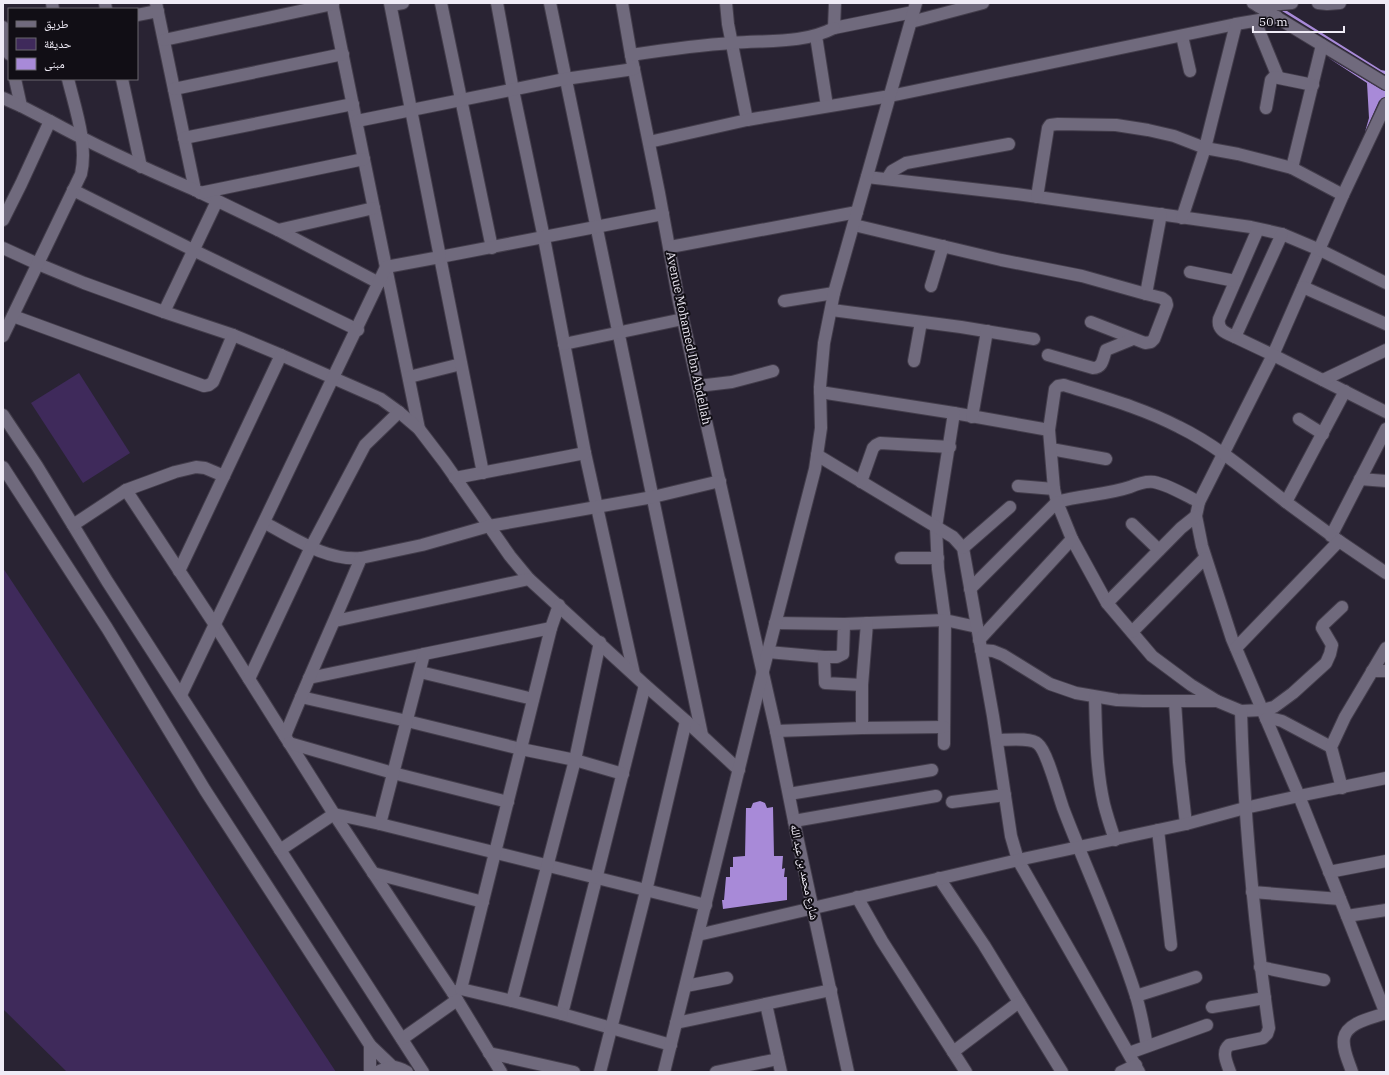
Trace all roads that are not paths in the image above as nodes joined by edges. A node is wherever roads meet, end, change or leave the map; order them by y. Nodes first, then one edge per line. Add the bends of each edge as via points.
1 (441, 3) edge
2 (497, 3) edge
3 (550, 3) edge
4 (622, 3) edge
5 (726, 3) edge
6 (835, 3) edge
7 (983, 3) edge
8 (1292, 3) edge
9 (1318, 3) edge
10 (1340, 3) edge
11 (333, 4) edge
12 (395, 4) edge
13 (1255, 5) edge
14 (157, 7) edge
15 (913, 12) edge
16 (138, 15) edge
17 (1276, 17) junction
18 (1255, 21) junction
19 (1236, 24) junction
20 (3, 27) edge
21 (834, 28) junction
22 (816, 36) junction
23 (1182, 36) junction
24 (164, 40) junction
25 (732, 43) junction
26 (1322, 45) junction
27 (8, 50) edge
28 (343, 54) junction
29 (631, 55) junction
30 (634, 69) junction
31 (1190, 71) dead end
32 (1278, 77) junction
33 (565, 79) junction
34 (15, 80) edge
35 (68, 80) edge
36 (122, 80) edge
37 (1313, 84) junction
38 (1386, 84) edge
39 (174, 89) junction
40 (513, 90) junction
41 (890, 96) junction
42 (461, 99) junction
43 (4, 102) edge
44 (353, 104) junction
45 (1386, 104) edge
46 (21, 106) junction
47 (828, 106) junction
48 (1266, 108) dead end
49 (412, 110) junction
50 (747, 120) junction
51 (50, 121) junction
52 (357, 121) junction
53 (82, 138) junction
54 (184, 138) junction
55 (649, 142) junction
56 (1009, 144) dead end
57 (1205, 148) junction
58 (364, 159) junction
59 (141, 167) junction
60 (1292, 168) junction
61 (867, 177) junction
62 (887, 179) junction
63 (73, 190) junction
64 (197, 191) junction
65 (1343, 195) junction
66 (1037, 197) junction
67 (217, 201) junction
68 (374, 208) junction
69 (857, 212) junction
70 (663, 214) junction
71 (1161, 214) junction
72 (1182, 218) junction
73 (3, 220) edge
74 (854, 225) junction
75 (596, 228) junction
76 (1258, 229) junction
77 (278, 230) junction
78 (1282, 234) junction
79 (544, 238) junction
80 (943, 246) junction
81 (670, 247) junction
82 (3, 248) edge
83 (492, 248) junction
84 (193, 250) junction
85 (1320, 250) junction
86 (440, 257) junction
87 (38, 264) junction
88 (386, 268) junction
89 (1190, 272) dead end
90 (1235, 281) junction
91 (379, 283) junction
92 (1386, 283) edge
93 (931, 286) dead end
94 (1303, 287) junction
95 (834, 293) junction
96 (1146, 294) junction
97 (784, 301) dead end
98 (832, 310) junction
99 (164, 312) junction
100 (13, 316) junction
101 (683, 319) junction
102 (921, 322) junction
103 (1091, 322) dead end
104 (1386, 324) edge
105 (358, 330) junction
106 (987, 331) junction
107 (619, 333) junction
108 (233, 335) junction
109 (3, 336) edge
110 (1235, 337) junction
111 (1034, 339) dead end
112 (1133, 339) junction
113 (564, 344) junction
114 (1386, 350) edge
115 (281, 354) junction
116 (1273, 354) junction
117 (1048, 355) dead end
118 (914, 361) dead end
119 (461, 364) junction
120 (773, 371) dead end
121 (409, 377) junction
122 (333, 378) junction
123 (1323, 380) junction
124 (698, 386) junction
125 (1345, 391) junction
126 (820, 392) junction
127 (399, 412) junction
128 (1386, 412) edge
129 (954, 413) junction
130 (3, 415) edge
131 (972, 417) junction
132 (1298, 419) dead end
133 (419, 429) junction
134 (1386, 429) edge
135 (1049, 430) junction
136 (1322, 434) junction
137 (950, 447) junction
138 (1051, 449) junction
139 (585, 453) junction
140 (1223, 453) junction
141 (817, 456) junction
142 (1106, 459) dead end
143 (3, 467) edge
144 (483, 473) junction
145 (224, 476) junction
146 (455, 478) junction
147 (1360, 479) junction
148 (720, 481) junction
149 (1386, 481) edge
150 (861, 482) junction
151 (1018, 486) dead end
152 (1054, 488) junction
153 (126, 490) junction
154 (653, 497) junction
155 (1057, 502) junction
156 (1199, 502) junction
157 (1286, 502) junction
158 (598, 507) junction
159 (1010, 507) dead end
160 (1196, 516) junction
161 (264, 523) junction
162 (1132, 524) dead end
163 (73, 525) junction
164 (489, 526) junction
165 (936, 527) junction
166 (1335, 538) junction
167 (1072, 539) junction
168 (310, 547) junction
169 (963, 548) junction
170 (1159, 550) junction
171 (361, 558) junction
172 (900, 558) dead end
173 (938, 558) junction
174 (1206, 558) junction
175 (179, 571) junction
176 (1386, 573) edge
177 (529, 579) junction
178 (970, 589) junction
179 (1107, 603) junction
180 (559, 605) junction
181 (1342, 607) dead end
182 (945, 620) junction
183 (335, 621) junction
184 (775, 623) junction
185 (867, 623) junction
186 (844, 624) junction
187 (215, 625) junction
188 (977, 627) junction
189 (551, 628) junction
190 (1132, 632) junction
191 (600, 642) junction
192 (980, 645) junction
193 (1236, 648) junction
194 (1386, 648) edge
195 (768, 652) junction
196 (424, 654) junction
197 (824, 657) junction
198 (1372, 671) junction
199 (1386, 671) edge
200 (420, 672) junction
201 (763, 672) junction
202 (634, 674) junction
203 (249, 678) junction
204 (309, 678) junction
205 (644, 685) junction
206 (862, 685) junction
207 (181, 696) junction
208 (301, 697) junction
209 (1095, 697) junction
210 (533, 700) junction
211 (1216, 701) junction
212 (1175, 702) junction
213 (1241, 711) junction
214 (1264, 715) junction
215 (407, 721) junction
216 (686, 721) junction
217 (944, 727) junction
218 (862, 728) junction
219 (776, 731) junction
220 (702, 735) junction
221 (287, 740) junction
222 (997, 740) junction
223 (944, 744) dead end
224 (1331, 747) junction
225 (521, 749) junction
226 (575, 760) junction
227 (739, 770) junction
228 (932, 770) dead end
229 (393, 773) junction
230 (622, 774) junction
231 (1386, 778) edge
232 (1342, 788) junction
233 (789, 794) junction
234 (1004, 795) junction
235 (936, 796) dead end
236 (1299, 796) junction
237 (508, 802) junction
238 (952, 802) dead end
239 (1245, 808) junction
240 (334, 814) junction
241 (794, 821) junction
242 (380, 824) junction
243 (1186, 824) junction
244 (1158, 830) junction
245 (1115, 840) junction
246 (1078, 846) junction
247 (280, 850) junction
248 (495, 853) junction
249 (1018, 860) junction
250 (1386, 861) edge
251 (547, 866) junction
252 (1329, 872) junction
253 (372, 873) junction
254 (597, 878) junction
255 (938, 878) junction
256 (646, 891) junction
257 (1252, 892) junction
258 (857, 897) junction
259 (1340, 899) junction
260 (483, 902) junction
261 (706, 905) junction
262 (813, 908) junction
263 (1386, 910) edge
264 (1347, 916) junction
265 (698, 935) junction
266 (1171, 944) dead end
267 (1260, 968) junction
268 (1196, 977) dead end
269 (727, 978) dead end
270 (1324, 980) dead end
271 (686, 986) junction
272 (831, 990) junction
273 (457, 994) junction
274 (1136, 996) junction
275 (1265, 998) junction
276 (512, 1001) junction
277 (1019, 1002) junction
278 (766, 1004) junction
279 (1212, 1007) dead end
280 (562, 1014) junction
281 (1386, 1014) edge
282 (676, 1023) junction
283 (1208, 1025) dead end
284 (612, 1028) junction
285 (402, 1039) junction
286 (370, 1045) junction
287 (671, 1045) junction
288 (1148, 1046) junction
289 (953, 1052) junction
290 (489, 1053) junction
291 (1128, 1053) junction
292 (778, 1059) junction
293 (393, 1067) junction
294 (1137, 1069) edge
295 (370, 1072) edge
296 (377, 1072) edge
297 (407, 1072) edge
298 (423, 1072) edge
299 (501, 1072) edge
300 (574, 1072) edge
301 (600, 1072) edge
302 (664, 1072) edge
303 (716, 1072) edge
304 (781, 1072) edge
305 (848, 1072) edge
306 (966, 1072) edge
307 (1062, 1072) edge
308 (1121, 1072) edge
309 (1230, 1072) edge
310 (1352, 1072) edge

1 - 42 street
2 - 40 street
3 - 33 street
4 - 29 street, Avenue Mohamed Ibn Abdellah
5 - 25 street
6 - 21 street
7 - 15 street
8 - 13 street
9 - 10 street
11 - 24 street
11 - 28 street
12 - 49 street
13 - 17 street
14 - 16 street
14 - 24 street
15 - 21 street
15 - 41 street
17 - 18 street
17 - 26 street
18 - 19 street
18 - 32 street
19 - 23 street
19 - 57 street
20 - 27 street
21 - 22 street
22 - 25 street via 795,40
22 - 47 street
23 - 31 street
23 - 41 street
24 - 39 street
25 - 29 street
25 - 50 street
26 - 37 street
26 - 38 street
28 - 39 street
28 - 44 street
29 - 30 street, Avenue Mohamed Ibn Abdellah
30 - 33 street
30 - 55 street, Avenue Mohamed Ibn Abdellah
32 - 37 street
32 - 48 street via 1272,80
33 - 40 street
33 - 75 street
34 - 46 street
35 - 53 street
36 - 59 street
37 - 60 street
39 - 54 street
40 - 42 street
40 - 79 street
41 - 47 street
41 - 61 street
42 - 49 street
42 - 83 street
43 - 46 street
44 - 52 street
44 - 54 street
45 - 65 street
46 - 51 street
47 - 50 street
49 - 52 street
49 - 86 street
50 - 55 street
51 - 53 street
51 - 73 street
52 - 58 street
53 - 59 street
53 - 63 street via 81,174
54 - 64 street
55 - 70 street, Avenue Mohamed Ibn Abdellah
56 - 62 street via 906,163 892,171
57 - 60 street
57 - 66 street via 1174,136 1116,125 1050,125
57 - 72 street
58 - 64 street
58 - 68 street
59 - 64 street
60 - 65 street
61 - 62 street
61 - 69 street
62 - 66 street
63 - 84 street
63 - 87 street
64 - 67 street
65 - 85 street
66 - 71 street
67 - 77 street
67 - 84 street
68 - 77 street
68 - 88 street
69 - 74 street
69 - 81 street
70 - 75 street
70 - 81 street, Avenue Mohamed Ibn Abdellah
71 - 72 street
71 - 96 street
72 - 76 street
74 - 80 street
74 - 95 street
75 - 79 street
75 - 107 street
76 - 78 street
76 - 90 street
77 - 91 street
78 - 85 street
78 - 110 street
79 - 83 street
79 - 113 street
80 - 93 street
80 - 96 street via 1082,276
81 - 101 street, Avenue Mohamed Ibn Abdellah
82 - 87 street
83 - 86 street
84 - 99 street
84 - 105 street
85 - 92 street
85 - 94 street
86 - 88 street
86 - 119 street
87 - 99 street
87 - 100 street
88 - 91 street
88 - 121 street
89 - 90 street
90 - 110 street via 1218,325 1220,329
91 - 105 street
94 - 104 street
94 - 116 street
95 - 97 street
95 - 98 street
96 - 112 street via 1162,298 1167,305 1154,339 1145,343
98 - 102 street
98 - 126 street via 824,343
99 - 108 street
100 - 108 street via 204,386 213,382
100 - 109 street
101 - 107 street
101 - 124 street, Avenue Mohamed Ibn Abdellah
102 - 106 street
102 - 118 street
103 - 112 street
105 - 122 street
106 - 111 street
106 - 131 street
107 - 113 street
107 - 154 street
108 - 115 street
110 - 116 street
112 - 117 street via 1106,350 1098,368
113 - 139 street
114 - 123 street
115 - 122 street
115 - 145 street
116 - 123 street
116 - 140 street
119 - 121 street
119 - 144 street
120 - 124 street via 732,382
121 - 133 street
122 - 127 street via 381,399
122 - 161 street
123 - 125 street
124 - 148 street, Avenue Mohamed Ibn Abdellah
125 - 128 street
125 - 136 street
126 - 129 street
126 - 141 street via 821,428
127 - 133 street
127 - 168 street via 365,445
129 - 131 street
129 - 137 street
130 - 163 street
131 - 135 street
132 - 136 street
133 - 146 street
134 - 147 street
135 - 138 street
135 - 140 street via 1055,389 1064,385 1130,406 1179,426
136 - 157 street
137 - 150 street via 880,443 873,448
137 - 165 street
138 - 142 street
138 - 152 street
139 - 144 street
139 - 158 street
140 - 156 street
140 - 157 street
141 - 150 street
141 - 184 street
143 - 286 street via 107,628 205,790
144 - 146 street
145 - 153 street via 196,467
145 - 175 street
146 - 164 street
147 - 149 street
147 - 166 street
148 - 154 street
148 - 201 street, Avenue Mohamed Ibn Abdellah
150 - 165 street
151 - 152 street
152 - 155 street
153 - 163 street
153 - 175 street
154 - 158 street
154 - 220 street
155 - 156 street via 1152,482
155 - 167 street
155 - 178 street
156 - 160 street
157 - 166 street
158 - 164 street
158 - 202 street
159 - 169 street
160 - 170 street
160 - 174 street
161 - 168 street
161 - 187 street
162 - 170 street
163 - 207 street
164 - 171 street via 422,545
164 - 177 street
165 - 169 street via 953,537
165 - 173 street
166 - 176 street
166 - 193 street
167 - 179 street
167 - 192 street
168 - 171 street via 344,559
168 - 203 street
169 - 178 street
170 - 179 street
171 - 183 street
172 - 173 street
173 - 182 street
174 - 190 street
174 - 193 street
175 - 187 street
177 - 180 street
177 - 183 street
178 - 188 street
179 - 190 street
180 - 189 street
180 - 191 street
181 - 214 street via 1323,624 1322,628 1332,646 1326,663 1293,694
182 - 185 street
182 - 188 street
182 - 217 street
183 - 204 street
184 - 186 street
184 - 195 street
185 - 186 street
185 - 206 street
186 - 197 street via 843,654 837,657
187 - 203 street
187 - 207 street
188 - 192 street
189 - 196 street
189 - 210 street
190 - 211 street via 1152,656
191 - 202 street
191 - 226 street
192 - 209 street via 1003,655 1050,684
192 - 222 street
193 - 214 street
194 - 198 street
195 - 197 street
195 - 201 street
196 - 200 street
196 - 204 street
197 - 206 street via 825,683
198 - 199 street
198 - 224 street
200 - 210 street
200 - 215 street
201 - 219 street, شارع محمد بن عبد الله
201 - 227 street
202 - 205 street
203 - 221 street
204 - 208 street
205 - 216 street
205 - 230 street
206 - 218 street
207 - 247 street
208 - 215 street
208 - 221 street
209 - 212 street
209 - 245 street via 1100,780
210 - 225 street
211 - 212 street
211 - 213 street
212 - 243 street
213 - 214 street
213 - 239 street
214 - 224 street via 1282,721
214 - 236 street
215 - 225 street
215 - 229 street
216 - 220 street
216 - 256 street
217 - 218 street
217 - 223 street
218 - 219 street
219 - 233 street, شارع محمد بن عبد الله
220 - 227 street
221 - 229 street
221 - 240 street
222 - 234 street
222 - 246 street via 1028,740 1037,742 1043,748
224 - 232 street
225 - 226 street
225 - 237 street
226 - 230 street
226 - 251 street
227 - 261 street
228 - 233 street
229 - 237 street
229 - 242 street
230 - 254 street
231 - 232 street
232 - 236 street
233 - 241 street, شارع محمد بن عبد الله
234 - 238 street
234 - 249 street
235 - 241 street
236 - 239 street
236 - 252 street
237 - 248 street
239 - 243 street
239 - 257 street
240 - 242 street
240 - 247 street
240 - 253 street
241 - 262 street, شارع محمد بن عبد الله
242 - 248 street
243 - 244 street
244 - 245 street
244 - 266 street
245 - 246 street
246 - 249 street
246 - 274 street
247 - 285 street
248 - 251 street
248 - 260 street
249 - 255 street
249 - 291 street
250 - 252 street
251 - 254 street
251 - 276 street
252 - 259 street
253 - 260 street
253 - 273 street
254 - 256 street
254 - 280 street
255 - 258 street
255 - 277 street
256 - 261 street
256 - 284 street
257 - 259 street
257 - 267 street
258 - 262 street
258 - 289 street
259 - 264 street
260 - 273 street
261 - 265 street
262 - 265 street
262 - 272 street, شارع محمد بن عبد الله
263 - 264 street
264 - 281 street
265 - 271 street
267 - 270 street
267 - 275 street
268 - 274 street
269 - 271 street
271 - 282 street
272 - 278 street
272 - 305 street, شارع محمد بن عبد الله
273 - 276 street
273 - 285 street
273 - 290 street
274 - 288 street
275 - 279 street
275 - 309 street via 1269,1028 1267,1034 1263,1038 1226,1047 1224,1054
276 - 280 street
277 - 289 street
277 - 307 street
278 - 282 street
278 - 292 street
280 - 284 street
281 - 310 street via 1356,1024 1346,1033 1343,1039 1344,1050
282 - 287 street
283 - 288 street
284 - 287 street
284 - 301 street
285 - 298 street
286 - 293 street
286 - 295 street
287 - 302 street
288 - 291 street
289 - 306 street
290 - 299 street
290 - 300 street
291 - 294 street
292 - 303 street
292 - 304 street
293 - 296 street
293 - 297 street
294 - 308 street

